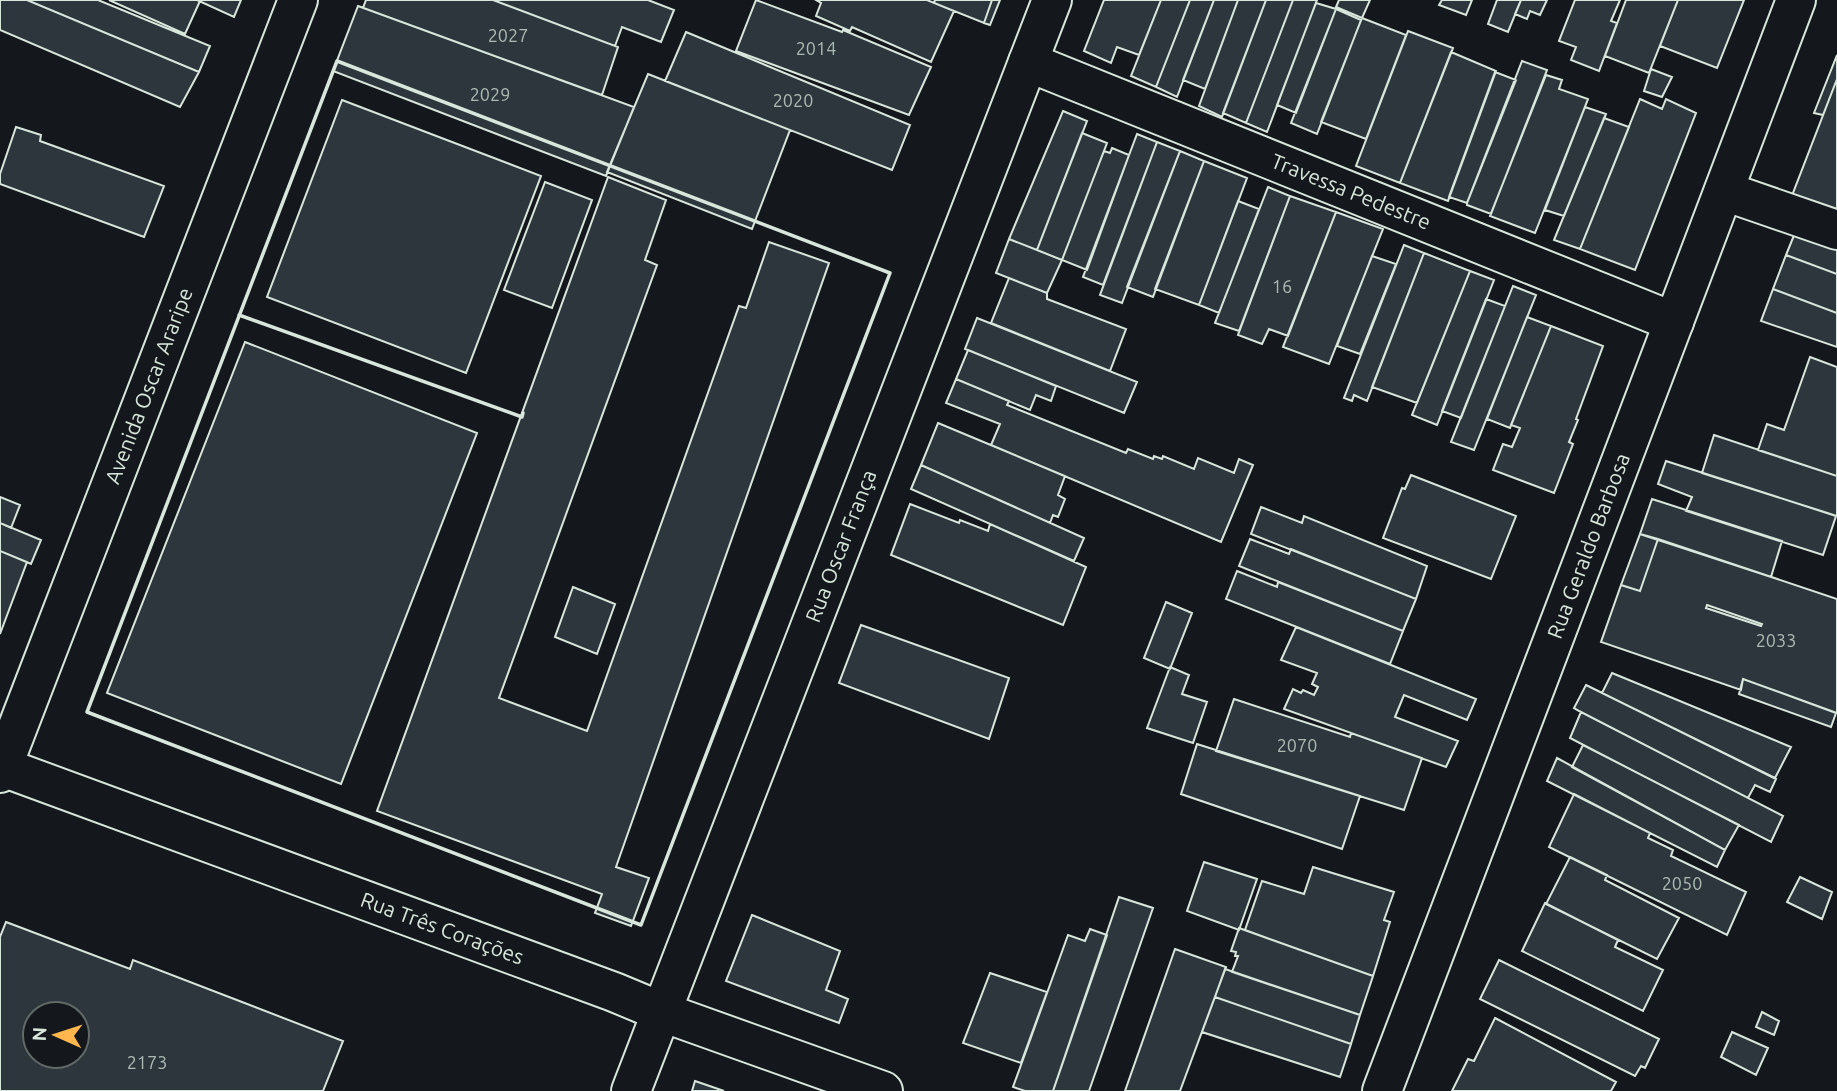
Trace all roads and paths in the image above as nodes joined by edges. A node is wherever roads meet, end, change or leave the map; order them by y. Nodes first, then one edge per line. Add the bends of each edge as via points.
1 (298, 0) edge
2 (1052, 0) edge
3 (1796, 0) edge
4 (1028, 62) junction
5 (1724, 191) junction
6 (1837, 230) edge
7 (1674, 322) junction
8 (1, 769) edge
9 (662, 1012) junction
10 (631, 1091) edge
11 (883, 1091) edge
12 (1382, 1091) edge

1 - 8 street, Avenida Oscar Araripe
2 - 4 street, Rua Oscar França
3 - 5 street, Rua Geraldo Barbosa
4 - 7 street, Travessa Pedestre
4 - 9 street, Rua Oscar França
5 - 6 street
5 - 7 street, Rua Geraldo Barbosa
7 - 12 street, Rua Geraldo Barbosa
8 - 9 street, Rua Três Corações
9 - 10 street, Rua Oscar França
9 - 11 street, Rua Três Corações

